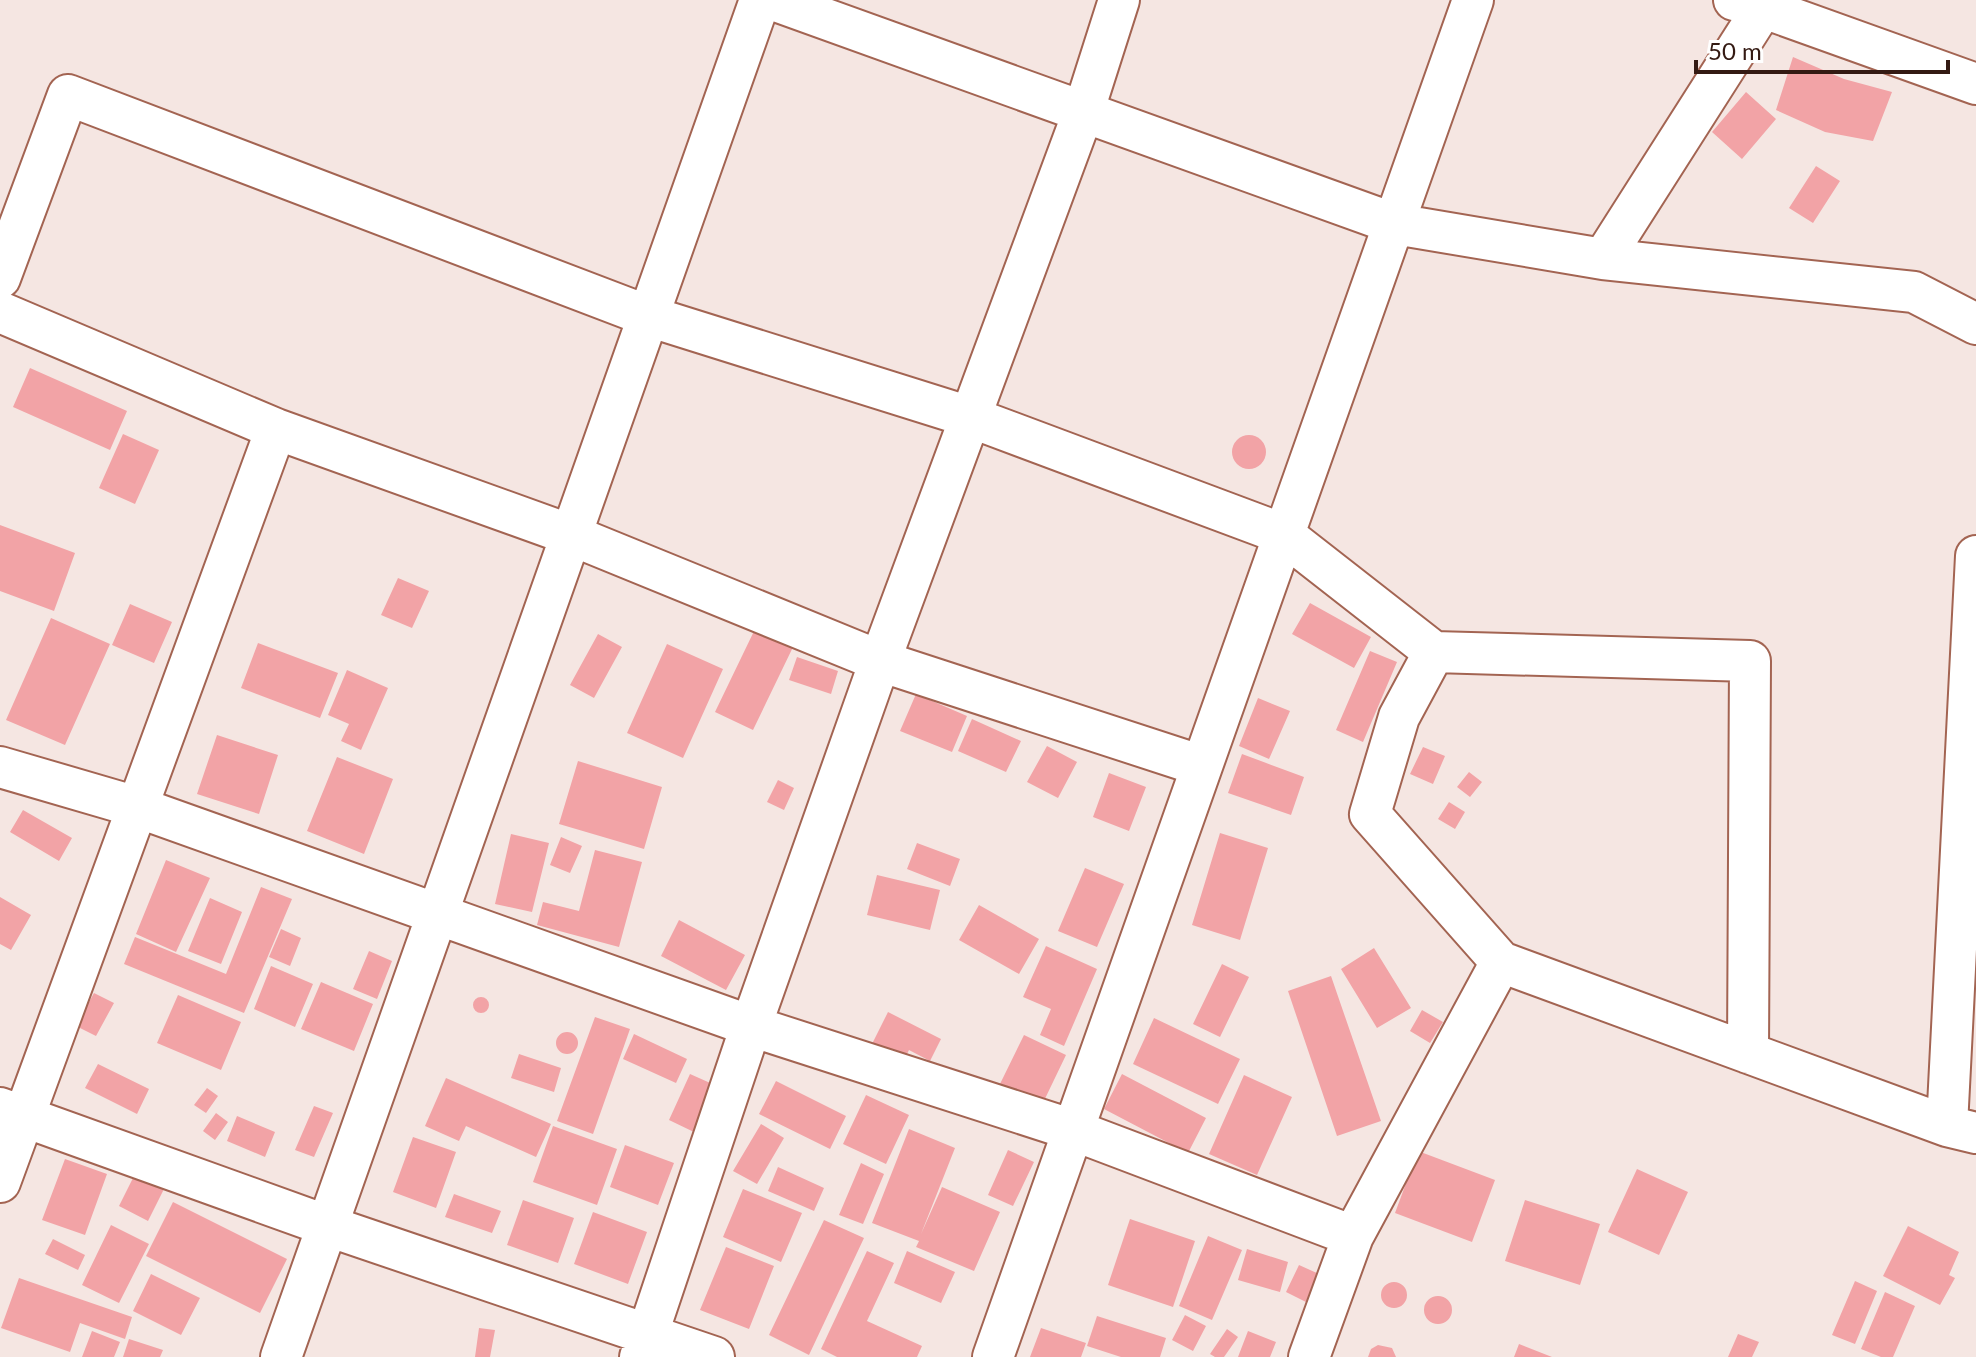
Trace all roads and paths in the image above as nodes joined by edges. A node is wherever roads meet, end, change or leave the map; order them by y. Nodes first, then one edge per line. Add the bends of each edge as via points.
1 (760, 0) edge
2 (773, 0) edge
3 (1119, 0) edge
4 (1473, 0) edge
5 (1755, 3) edge
6 (1976, 84) edge
7 (1083, 113) junction
8 (1395, 224) junction
9 (1603, 259) junction
10 (0, 278) edge
11 (0, 312) edge
12 (648, 316) junction
13 (1976, 324) edge
14 (970, 417) junction
15 (276, 429) junction
16 (1283, 534) junction
17 (571, 535) junction
18 (1976, 556) edge
19 (1434, 652) junction
20 (880, 661) junction
21 (1202, 766) junction
22 (0, 767) edge
23 (1970, 781) edge
24 (137, 807) junction
25 (437, 915) junction
26 (1501, 962) junction
27 (751, 1026) junction
28 (1748, 1053) junction
29 (12, 1112) edge
30 (1073, 1130) junction
31 (1962, 1130) edge
32 (0, 1182) edge
33 (328, 1226) junction
34 (1353, 1236) junction
35 (644, 1346) edge
36 (281, 1357) edge
37 (714, 1357) edge
38 (993, 1357) edge
39 (1309, 1357) edge

1 - 12 street
2 - 7 street
3 - 7 street
4 - 8 street
5 - 6 street
5 - 9 street
7 - 8 street
7 - 14 street
8 - 9 street
8 - 16 street
9 - 13 street via 1914,292
10 - 12 street via 68,95
11 - 15 street
12 - 14 street
12 - 17 street
14 - 16 street
14 - 20 street
15 - 17 street
15 - 24 street
16 - 19 street
16 - 21 street
17 - 20 street
17 - 25 street
18 - 23 street
19 - 26 street via 1399,717 1370,814
19 - 28 street via 1750,661
20 - 21 street
20 - 27 street
21 - 30 street
22 - 24 street
23 - 31 street
24 - 25 street
24 - 29 street
25 - 27 street
25 - 33 street
26 - 28 street
26 - 34 street
27 - 30 street
27 - 35 street
28 - 31 street
29 - 32 street
29 - 33 street
30 - 34 street
30 - 38 street
33 - 35 street
33 - 36 street
34 - 39 street
35 - 37 street

